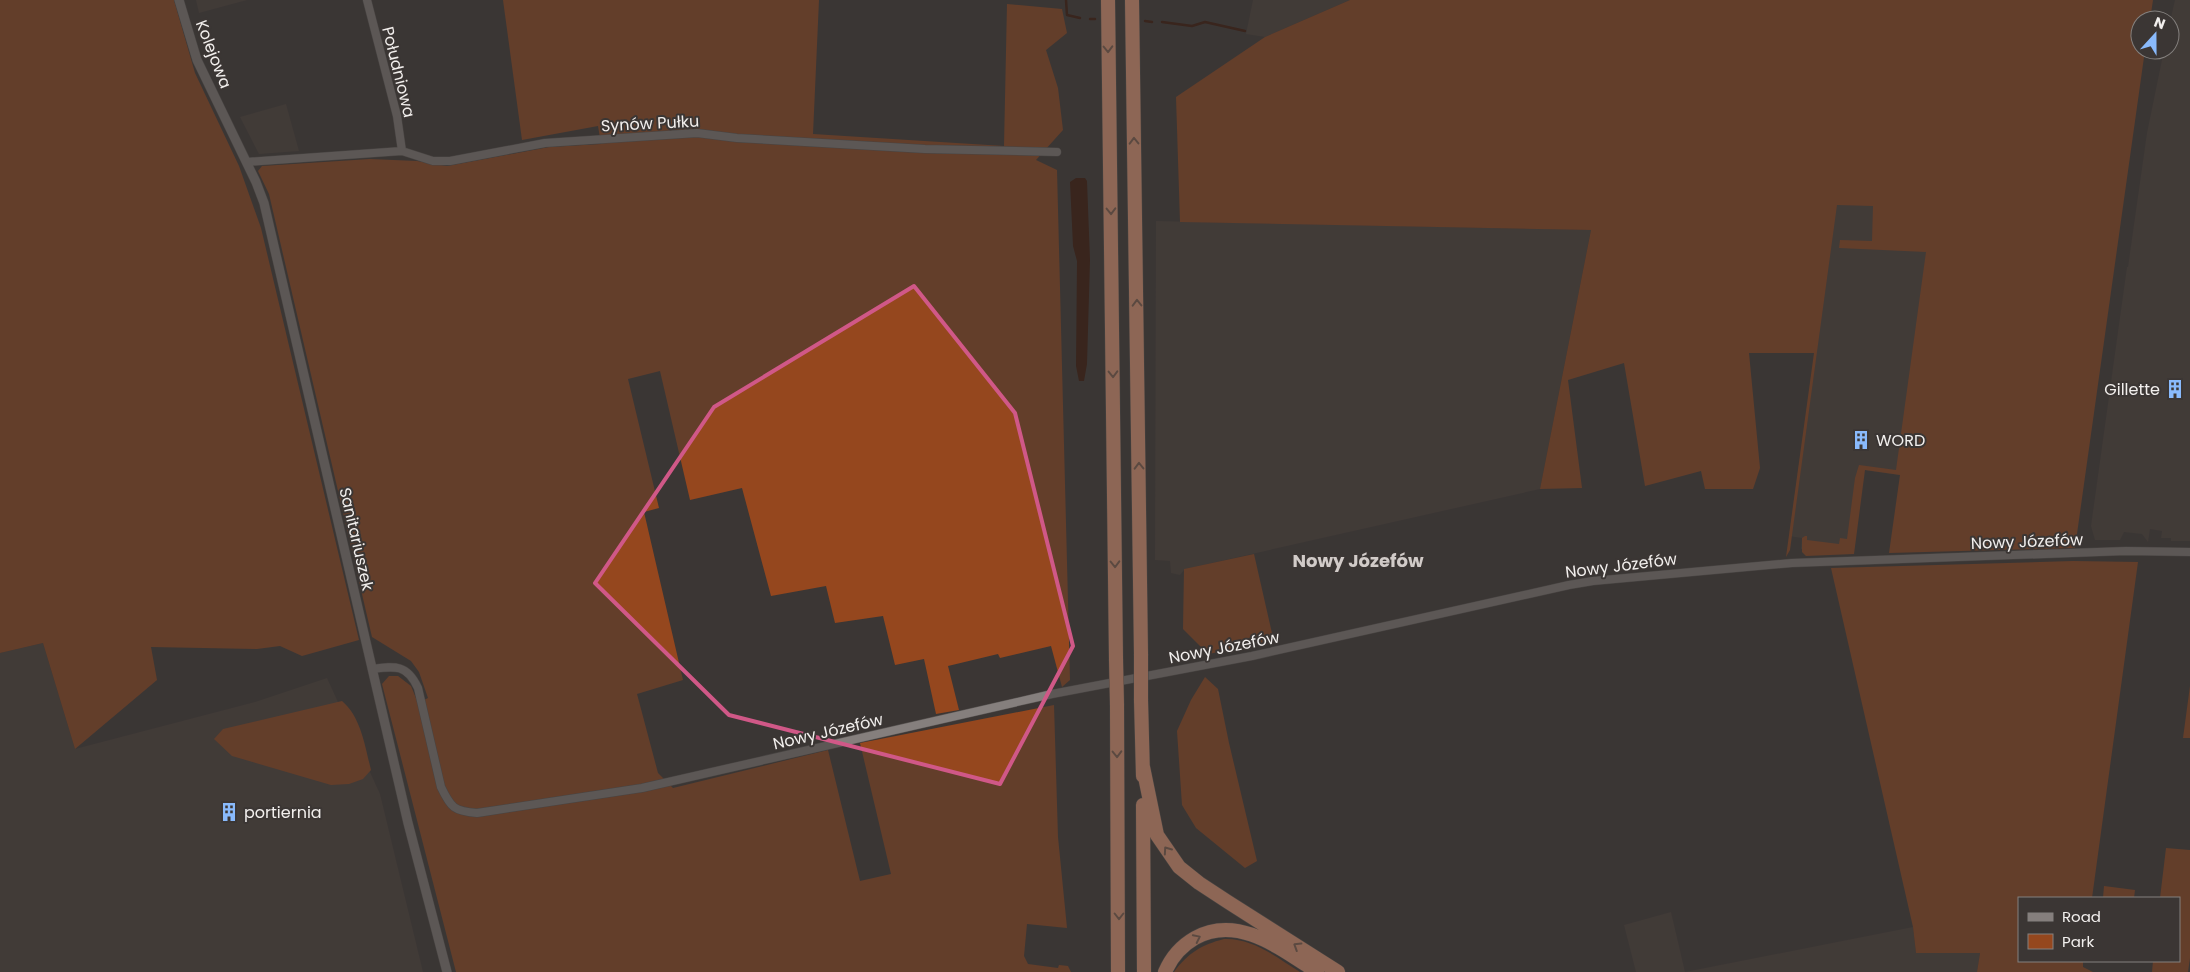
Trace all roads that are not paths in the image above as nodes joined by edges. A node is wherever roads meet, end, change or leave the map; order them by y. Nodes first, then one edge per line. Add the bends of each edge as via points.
1 (179, 0) edge
2 (367, 0) edge
3 (1108, 0) edge
4 (1132, 0) edge
5 (224, 117) joint
6 (402, 151) junction
7 (1057, 152) dead end
8 (247, 162) junction
9 (2190, 552) edge
10 (372, 669) junction
11 (1143, 768) junction
12 (448, 972) edge
13 (1118, 972) edge
14 (1144, 972) edge
15 (1165, 972) edge
16 (1317, 972) edge
17 (1338, 972) edge

1 - 5 street, Kolejowa via 197,60
2 - 6 street, Południowa via 397,116
3 -> 13 highway, bridge
11 -> 4 highway, bridge
5 - 8 street, Sanitariuszek
6 - 7 street, Synów Pułku via 433,161 450,161 545,143 697,133 925,149
6 - 8 street, Synów Pułku
8 - 10 street, Sanitariuszek via 264,203
9 - 10 street, Nowy Józefów via 1792,563 1594,581 1252,656 1052,694 642,788 477,813 459,811 448,801 441,787 418,688 412,676 403,668
10 - 12 street, Sanitariuszek via 408,823
11 - 14 highway
17 -> 11 highway via 1179,867 1157,835
15 -> 16 highway via 1186,943 1200,935 1225,930 1240,931 1266,941

